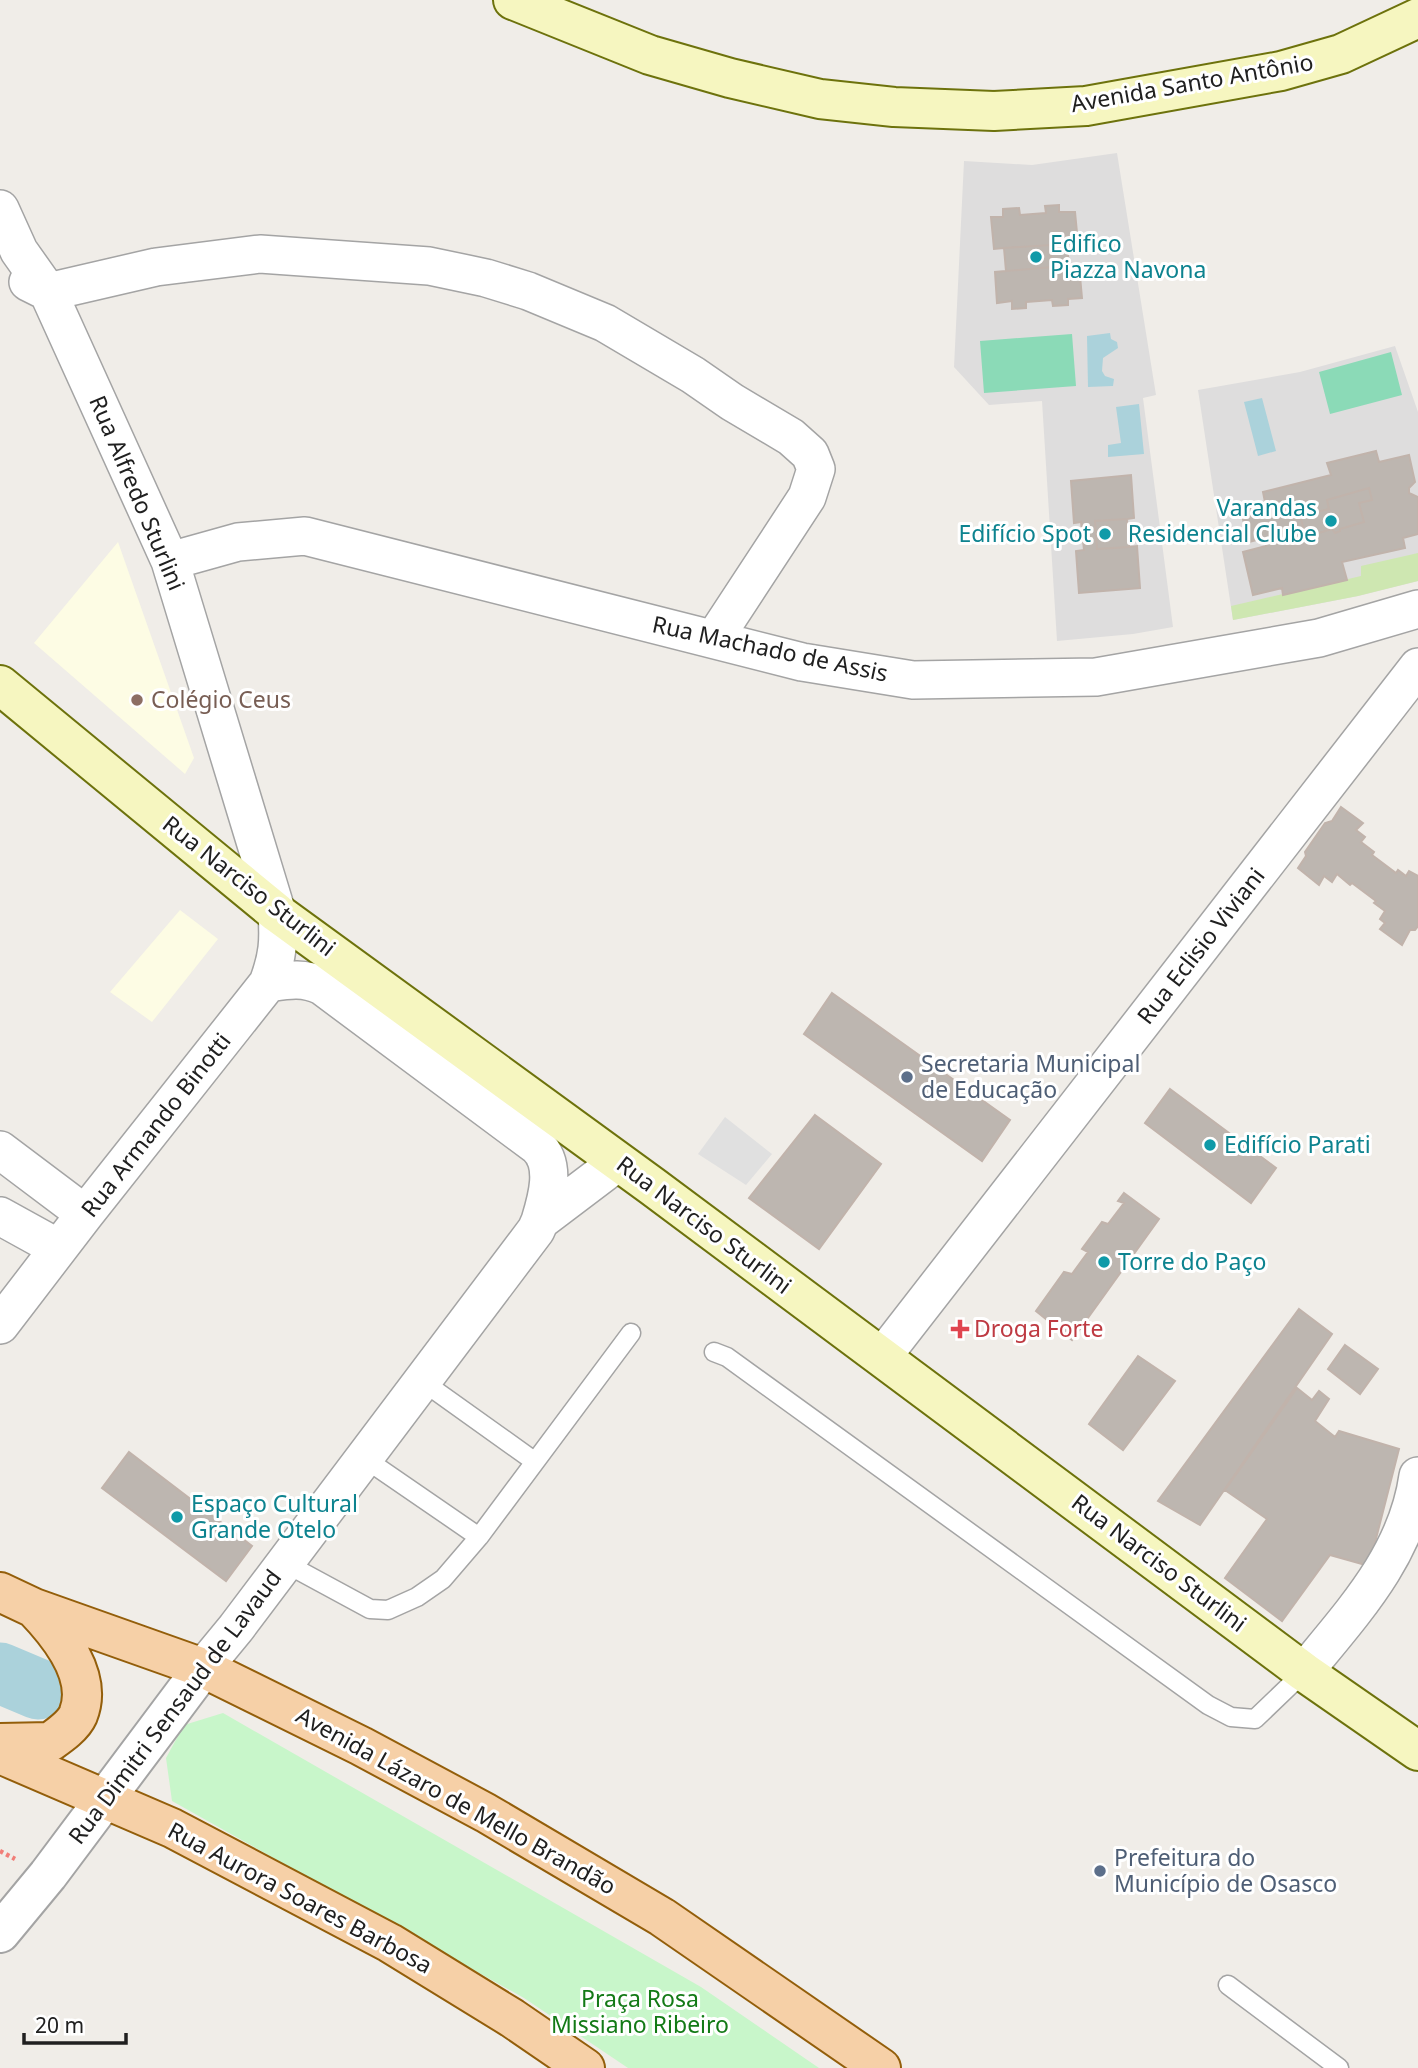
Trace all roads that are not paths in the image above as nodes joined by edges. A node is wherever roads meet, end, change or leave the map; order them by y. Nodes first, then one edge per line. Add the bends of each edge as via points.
1 (513, 0) edge
2 (1418, 18) edge
3 (0, 209) edge
4 (0, 267) edge
5 (48, 292) junction
6 (170, 561) junction
7 (1418, 609) edge
8 (714, 639) junction
9 (1418, 667) edge
10 (0, 685) edge
11 (277, 912) junction
12 (268, 983) junction
13 (0, 1150) edge
14 (618, 1161) junction
15 (85, 1214) junction
16 (0, 1216) edge
17 (540, 1220) junction
18 (58, 1248) junction
19 (0, 1325) edge
20 (631, 1333) dead end
21 (714, 1352) dead end
22 (882, 1357) junction
23 (422, 1381) junction
24 (364, 1458) junction
25 (534, 1461) junction
26 (1418, 1476) edge
27 (479, 1536) junction
28 (285, 1563) junction
29 (0, 1592) edge
30 (34, 1608) junction
31 (203, 1668) junction
32 (1304, 1672) junction
33 (0, 1742) edge
34 (1418, 1751) edge
35 (0, 1754) edge
36 (105, 1798) junction
37 (0, 1933) edge
38 (1228, 1985) dead end
39 (585, 2068) edge
40 (881, 2068) edge
41 (1339, 2068) edge

1 - 2 main road, Avenida Santo Antônio via 650,55 730,78 833,100 994,111 1086,106 1282,71 1341,54
3 - 5 street, Rua Alfredo Sturlini via 19,251
4 - 5 street
5 - 6 street, Rua Alfredo Sturlini
5 - 8 street via 156,267 273,254 429,266 528,291 605,323 791,437 810,454 816,469 807,497
6 - 8 street, Rua Machado de Assis via 238,542 305,536
6 - 11 street, Rua Alfredo Sturlini
7 - 8 street, Rua Machado de Assis via 1320,638 1096,677 914,680 803,662
9 - 22 street, Rua Eclisio Viviani
10 - 11 main road, Rua Narciso Sturlini
11 - 12 street, Rua Armando Binotti via 279,943
11 - 14 main road, Rua Narciso Sturlini
12 - 15 street, Rua Armando Binotti
12 - 17 street, Rua Narciso Sturlini via 295,979 322,986 537,1146 548,1174
13 - 15 street
14 - 17 street, Rua Dimitri Sensaud de Lavaud
14 - 22 main road, Rua Narciso Sturlini
15 - 18 street, Rua Armando Binotti
16 - 18 street
17 - 23 street, Rua Dimitri Sensaud de Lavaud
18 - 19 street, Rua Armando Binotti
20 - 25 lane
21 - 32 lane via 1208,1705 1231,1717 1255,1719
22 - 32 main road, Rua Narciso Sturlini
23 - 24 street, Rua Dimitri Sensaud de Lavaud
23 - 25 lane
24 - 27 lane
24 - 28 street, Rua Dimitri Sensaud de Lavaud
25 - 27 lane
26 - 32 street via 1400,1539 1374,1587
27 - 28 lane via 443,1579 388,1611 370,1609
28 - 31 street, Rua Dimitri Sensaud de Lavaud
29 - 30 main road, Avenida Lázaro de Mello Brandão
30 - 31 main road, Avenida Lázaro de Mello Brandão
30 - 33 main road via 58,1635 74,1663 84,1690 78,1717 50,1742
31 - 36 street, Rua Dimitri Sensaud de Lavaud
31 - 40 main road, Avenida Lázaro de Mello Brandão via 361,1745 498,1820 662,1917
32 - 34 main road, Rua Narciso Sturlini
35 - 36 main road, Rua Aurora Soares Barbosa
36 - 37 street, Rua Dimitri Sensaud de Lavaud
36 - 39 main road, Rua Aurora Soares Barbosa via 172,1828 390,1943
38 - 41 lane

